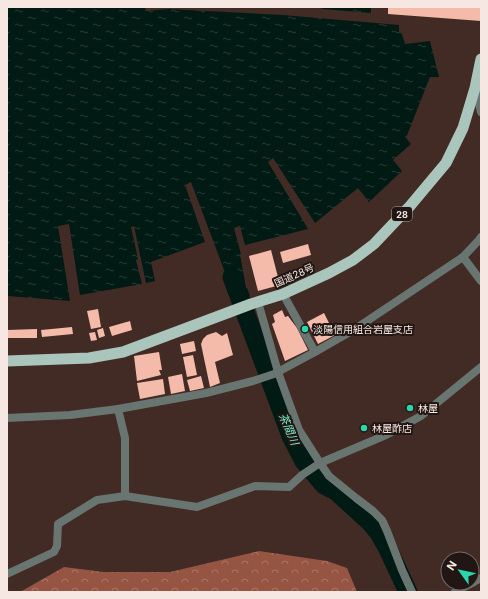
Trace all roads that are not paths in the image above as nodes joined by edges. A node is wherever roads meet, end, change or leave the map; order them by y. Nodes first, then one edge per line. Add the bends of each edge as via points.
1 (481, 58) edge
2 (478, 90) edge
3 (481, 112) edge
4 (481, 237) edge
5 (463, 257) junction
6 (481, 281) edge
7 (283, 294) junction
8 (255, 303) junction
9 (315, 352) junction
10 (7, 361) edge
11 (481, 367) edge
12 (276, 373) junction
13 (118, 409) junction
14 (7, 418) edge
15 (318, 465) junction
16 (125, 496) junction
17 (7, 574) edge
18 (412, 592) edge

1 - 2 highway, 国道28号 / 28
2 - 3 street
2 - 7 highway, 国道28号 / 28 via 446,163 374,244 329,273
4 - 5 street
5 - 6 street
5 - 9 street via 355,329
7 - 8 highway, 国道28号 / 28
7 - 9 street
8 - 10 highway, 国道28号 / 28 via 123,352 89,358
8 - 12 street
9 - 12 street
11 - 15 street via 421,416 386,435
12 - 13 street via 206,393
12 - 15 street via 299,430
13 - 14 street via 70,415
13 - 16 street via 126,438
15 - 16 street via 289,487 255,486 197,507
15 - 18 street via 382,520
16 - 17 street via 97,500 58,524 57,546 54,552

